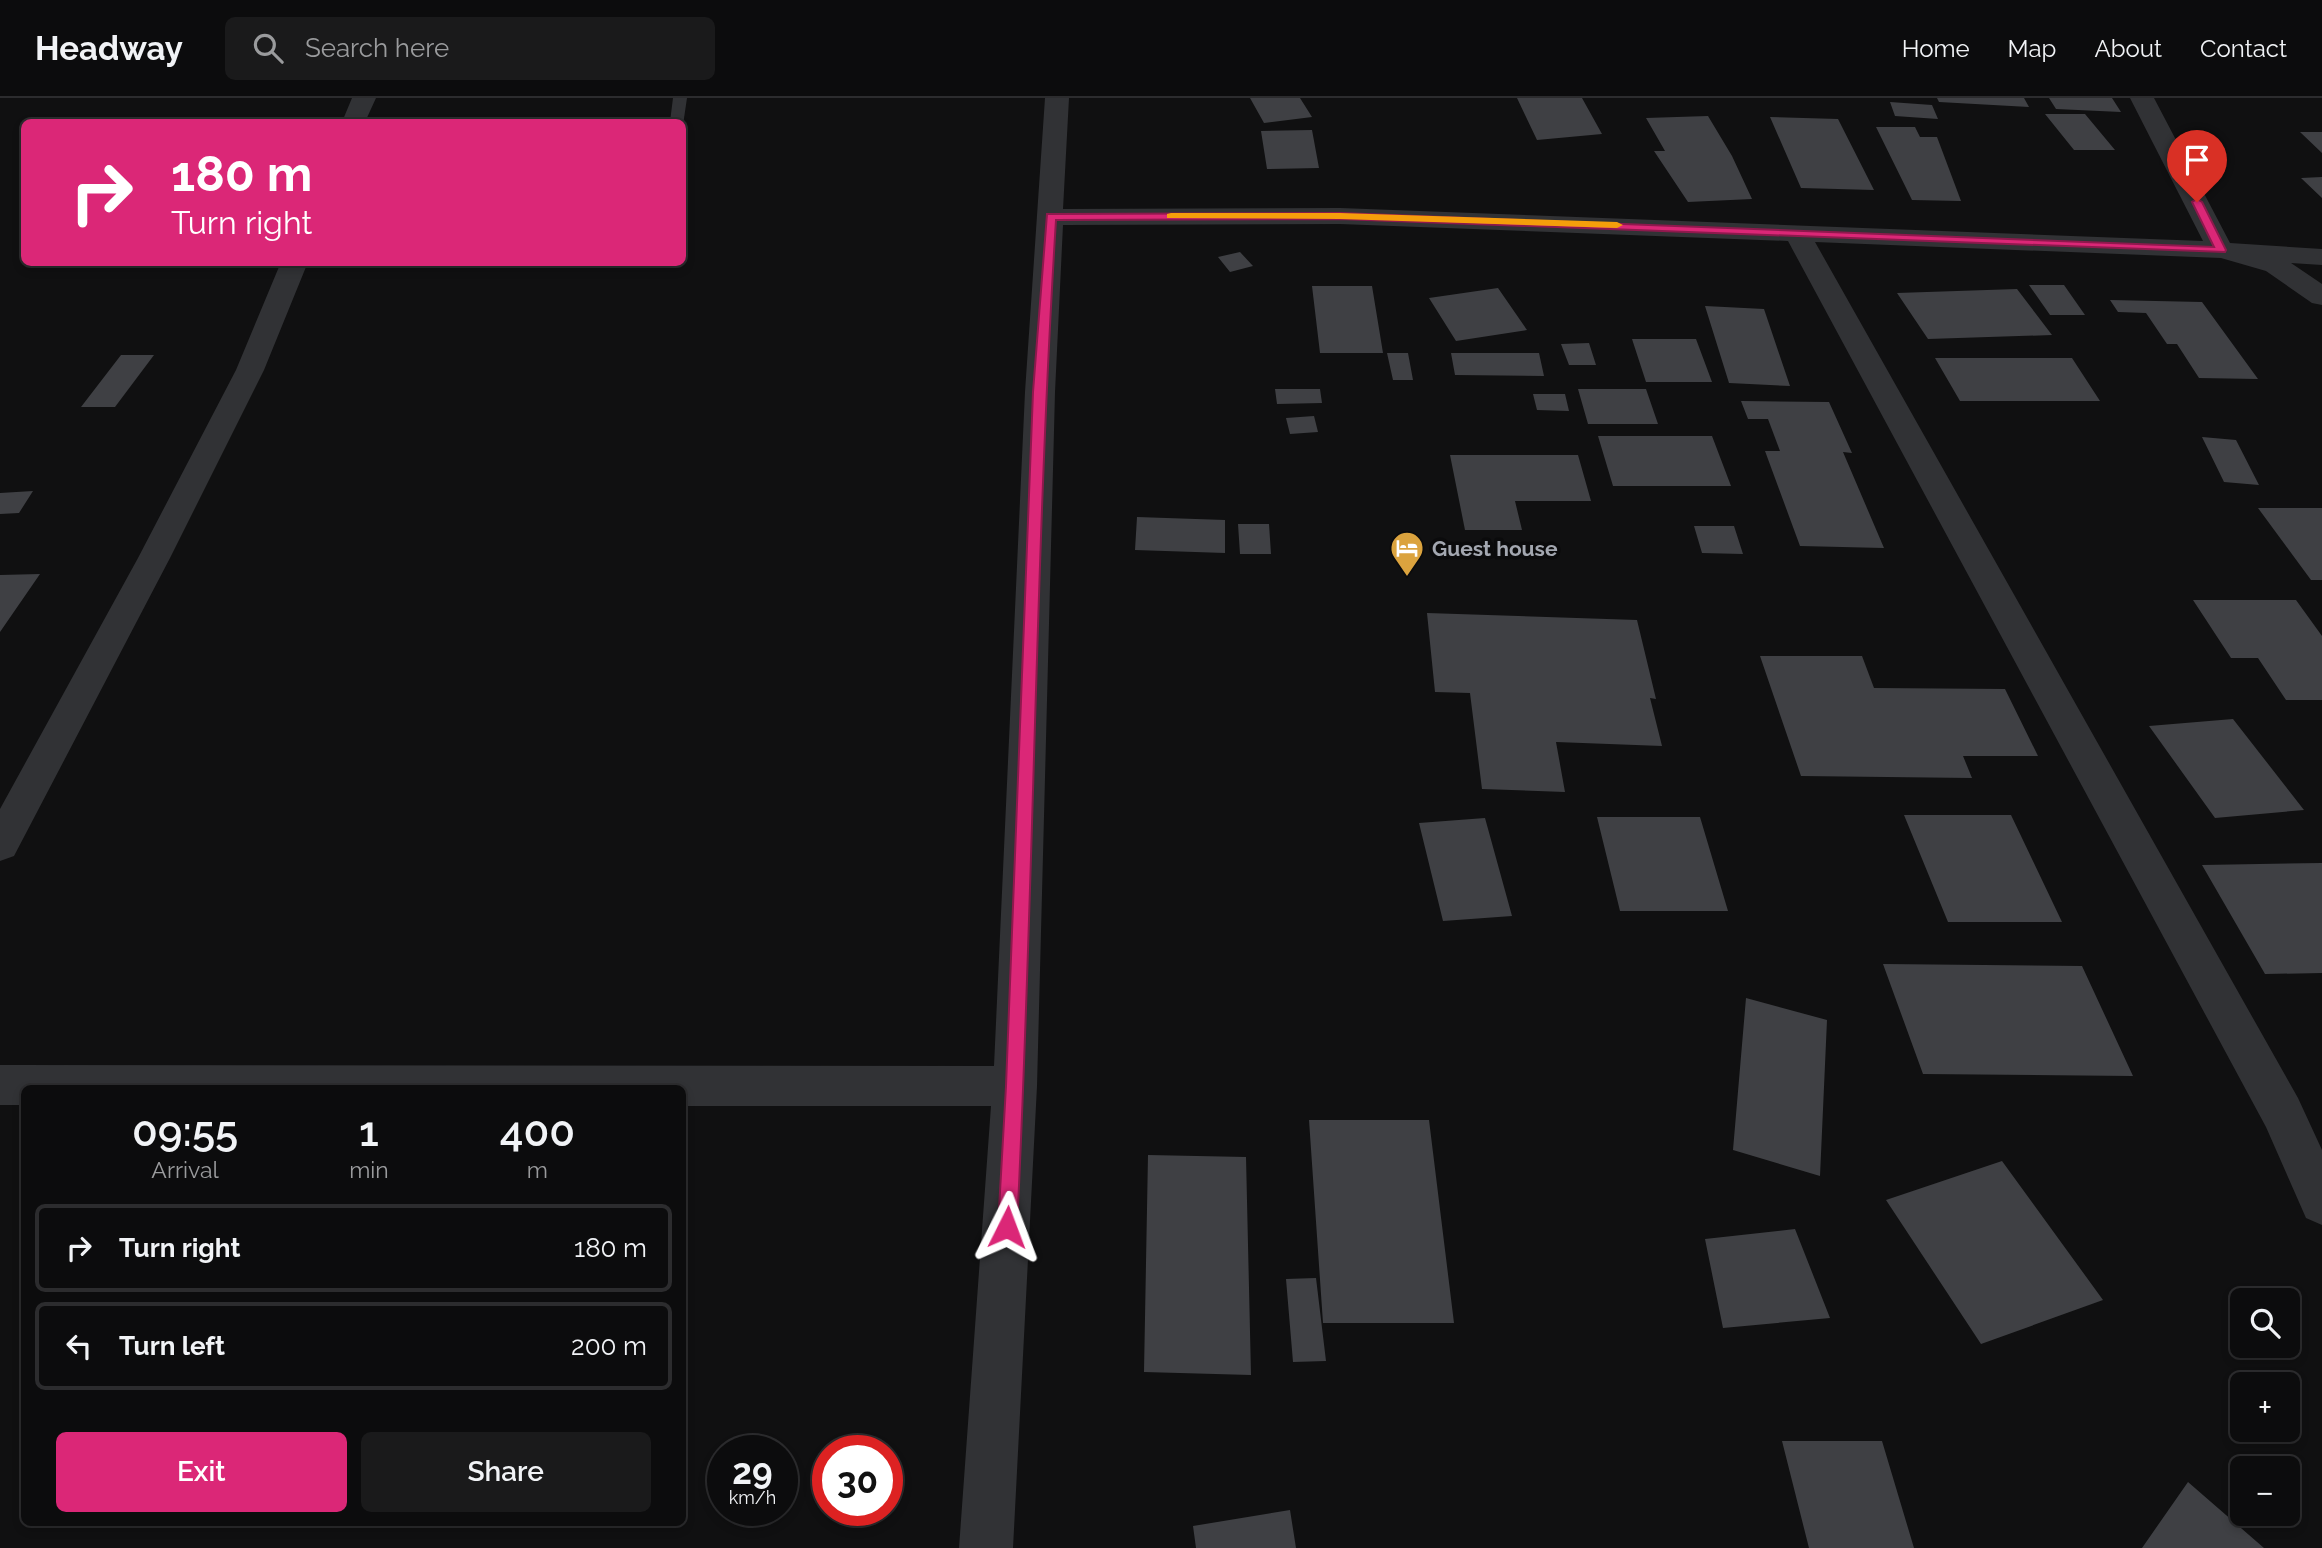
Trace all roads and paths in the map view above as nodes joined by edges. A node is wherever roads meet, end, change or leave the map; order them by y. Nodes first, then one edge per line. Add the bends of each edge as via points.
1 (364, 98) edge
2 (680, 98) edge
3 (1057, 98) edge
4 (2142, 98) edge
5 (355, 119) edge
6 (678, 119) edge
7 (1051, 216) junction
8 (1797, 233) junction
9 (2221, 250) junction
10 (2322, 257) edge
11 (293, 266) edge
12 (2322, 297) edge
13 (0, 845) edge
14 (0, 1085) edge
15 (21, 1085) edge
16 (686, 1086) edge
17 (1015, 1086) junction
18 (2322, 1202) edge
19 (986, 1548) edge

1 - 5 street
2 - 6 lane
3 - 7 street
4 - 9 street
7 - 8 street via 1340,216
7 - 17 street via 1040,392
8 - 9 street
8 - 18 street via 2282,1113
9 - 10 street
9 - 12 street via 2256,255 2280,265
11 - 13 street via 250,370
14 - 15 street
16 - 17 street
17 - 19 street

